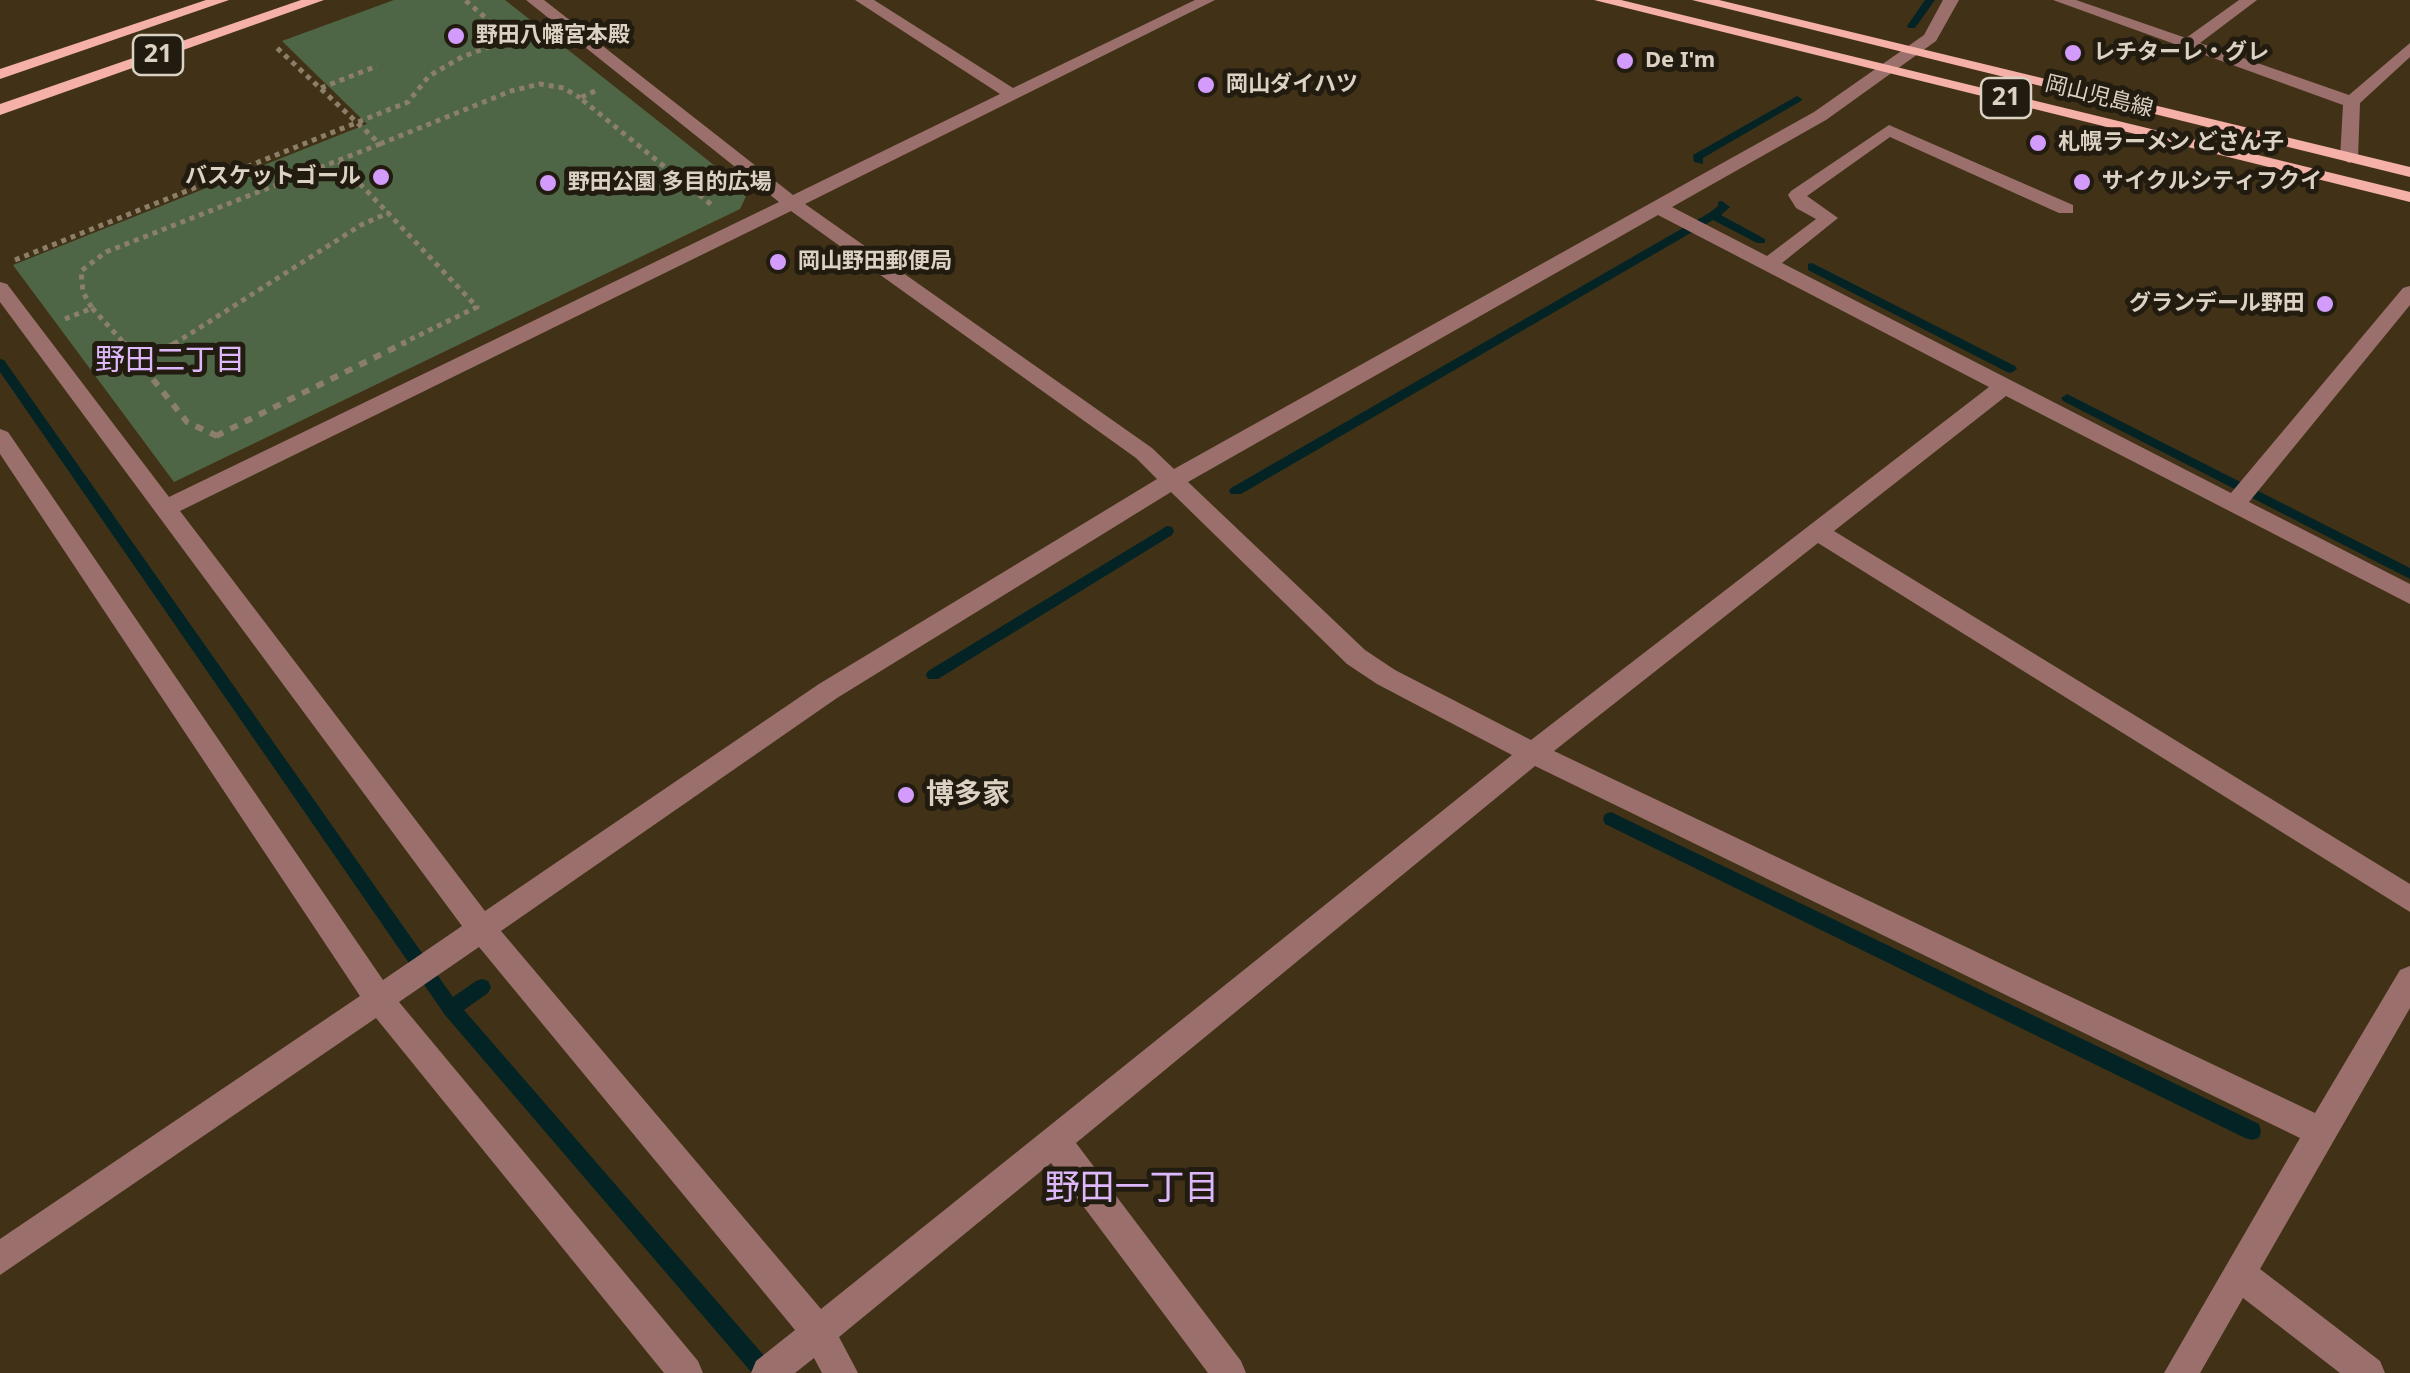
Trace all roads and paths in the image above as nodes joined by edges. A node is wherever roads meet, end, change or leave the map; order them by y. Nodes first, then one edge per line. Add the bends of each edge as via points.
1 (221, 0) edge
2 (316, 0) edge
3 (465, 0) edge
4 (534, 0) edge
5 (863, 0) edge
6 (1207, 0) edge
7 (1602, 0) edge
8 (1700, 0) edge
9 (1951, 0) edge
10 (2060, 0) edge
11 (2249, 0) edge
12 (268, 39) dead end
13 (2189, 44) junction
14 (2410, 48) edge
15 (1914, 51) junction
16 (377, 66) dead end
17 (1889, 68) junction
18 (0, 74) edge
19 (634, 75) junction
20 (321, 88) junction
21 (1012, 95) junction
22 (580, 98) junction
23 (2352, 102) junction
24 (0, 110) edge
25 (358, 123) junction
26 (380, 144) junction
27 (2349, 158) junction
28 (339, 162) junction
29 (2410, 172) edge
30 (2410, 196) edge
31 (792, 203) junction
32 (1661, 208) junction
33 (2066, 209) dead end
34 (388, 213) junction
35 (740, 228) junction
36 (1769, 264) junction
37 (0, 266) edge
38 (0, 288) edge
39 (2410, 292) edge
40 (92, 308) junction
41 (18, 322) edge
42 (140, 362) junction
43 (2006, 386) junction
44 (0, 436) edge
45 (216, 436) junction
46 (238, 472) junction
47 (1172, 482) junction
48 (2242, 496) junction
49 (164, 509) junction
50 (1818, 532) junction
51 (2410, 595) edge
52 (1533, 753) junction
53 (2410, 899) edge
54 (480, 927) junction
55 (2410, 980) edge
56 (390, 989) junction
57 (2321, 1132) junction
58 (1053, 1139) junction
59 (0, 1259) edge
60 (2240, 1275) junction
61 (818, 1330) junction
62 (779, 1363) edge
63 (686, 1373) edge
64 (840, 1373) edge
65 (1229, 1373) edge
66 (2181, 1373) edge
67 (2368, 1373) edge

1 - 18 main road, 21
2 - 24 main road, 21
3 - 25 path via 510,40 462,57 429,76 408,102
4 - 19 street
5 - 21 street
6 - 21 street
7 - 17 main road, 岡山児島線 / 21
8 - 15 main road, 岡山児島線 / 21
9 - 15 street via 1930,38
10 - 13 street
11 - 13 street
12 - 20 path
13 - 23 street
14 - 23 street
15 - 17 street
15 - 27 main road, 岡山児島線 / 21
16 - 20 path
17 - 30 main road, 岡山児島線 / 21
17 - 32 street
19 - 22 path
19 - 31 street
20 - 25 path
21 - 31 street
22 - 26 path via 540,84
22 - 35 path
23 - 27 street
25 - 26 path
25 - 37 path
26 - 28 path
27 - 29 main road, 岡山児島線 / 21
28 - 34 path
28 - 40 path via 90,262 81,280
31 - 35 street
31 - 47 street via 1144,453
32 - 36 street
32 - 47 street
33 - 36 street via 1889,130 1797,195 1829,218
34 - 42 path
34 - 45 path via 477,307
35 - 46 street
36 - 43 street
38 - 41 street
39 - 48 street
40 - 41 path
40 - 42 path
41 - 49 street
42 - 45 path via 186,422
43 - 48 street
43 - 50 street
44 - 56 street
45 - 46 path
46 - 49 street
47 - 52 street via 1356,657
47 - 54 street via 828,691
48 - 51 street
49 - 54 street
50 - 52 street
50 - 53 street
52 - 57 street
52 - 58 street
54 - 56 street
54 - 61 street
55 - 57 street
56 - 59 street
56 - 63 street
57 - 60 street
58 - 61 street
58 - 65 street
60 - 66 street
60 - 67 street
61 - 62 street
61 - 64 street

